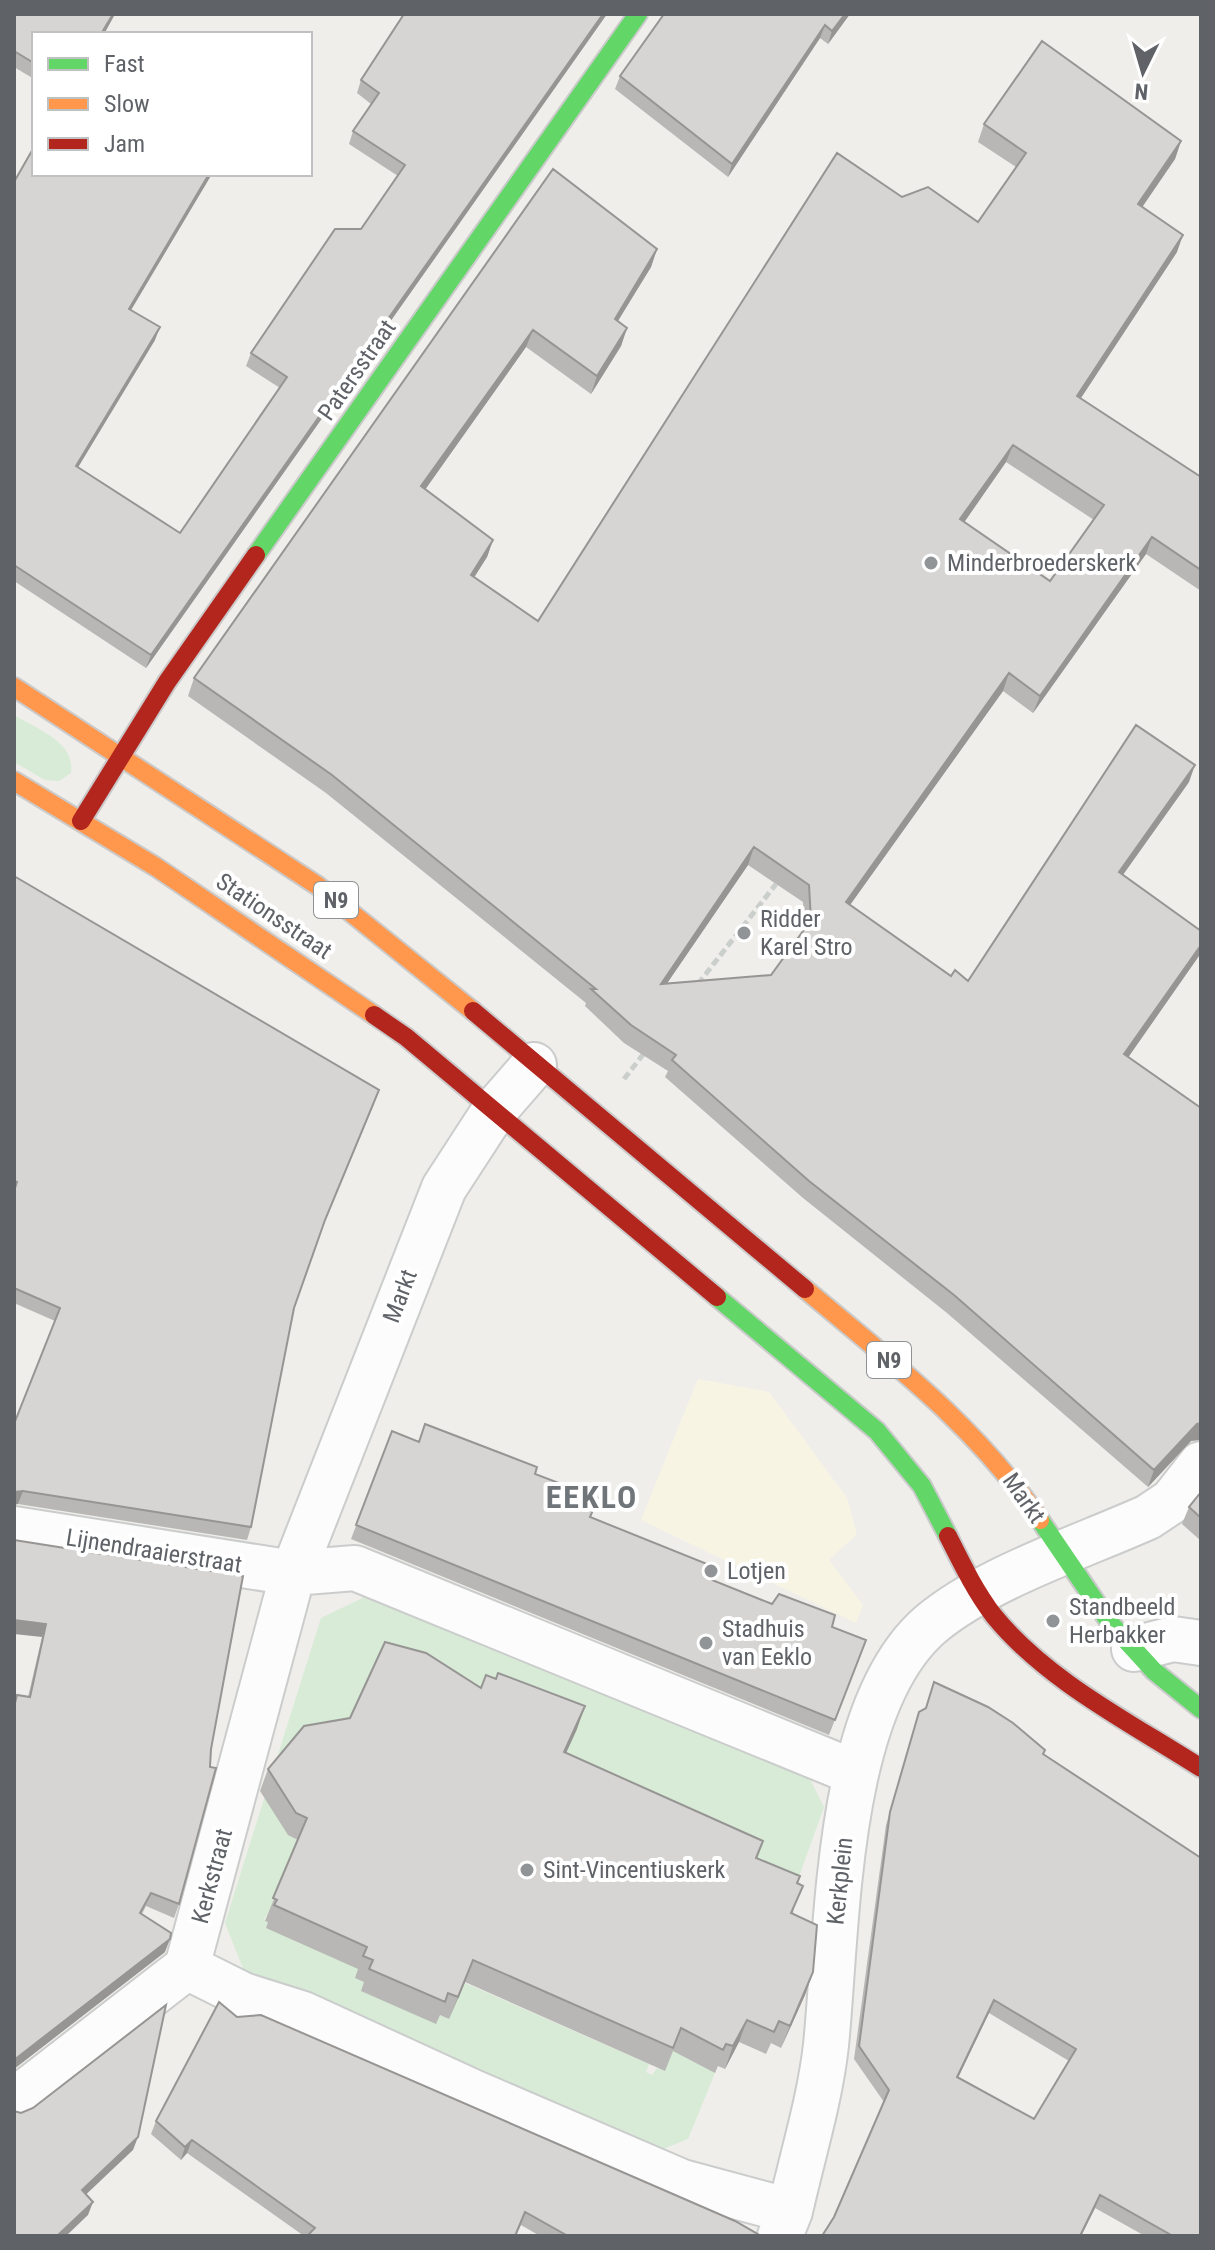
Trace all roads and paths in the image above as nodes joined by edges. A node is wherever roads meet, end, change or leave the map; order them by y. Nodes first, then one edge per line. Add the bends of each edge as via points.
1 (638, 14) edge
2 (14, 687) edge
3 (121, 756) junction
4 (14, 781) edge
5 (81, 821) junction
6 (776, 884) edge
7 (690, 994) edge
8 (652, 1042) edge
9 (534, 1065) junction
10 (494, 1111) junction
11 (595, 1115) junction
12 (1201, 1464) edge
13 (14, 1529) edge
14 (1063, 1555) junction
15 (293, 1573) junction
16 (977, 1593) junction
17 (1201, 1643) edge
18 (1134, 1649) junction
19 (1201, 1709) edge
20 (1201, 1768) edge
21 (856, 1773) junction
22 (187, 1967) junction
23 (14, 2101) edge
24 (785, 2224) edge

1 - 3 main road, Patersstraat via 167,682
2 - 3 main road, N9
3 - 5 main road, Patersstraat
3 - 9 main road, Markt / N9 via 318,886
4 - 5 main road, Stationsstraat / N9
5 - 10 main road, Stationsstraat / N9 via 346,994
6 - 7 path
8 - 11 path
9 - 10 street, Markt
9 - 11 main road, Markt / N9
10 - 15 street, Markt via 444,1188
10 - 16 main road, N9 via 877,1431 922,1486
11 - 14 main road, Markt / N9 via 949,1410 1008,1473
12 - 14 street via 1172,1501 1148,1517
13 - 15 street, Lijnendraaierstraat
14 - 16 street
14 - 18 main road, Markt / N9
15 - 21 street via 355,1568
15 - 22 street, Kerkstraat
16 - 20 main road, N9 via 1021,1644 1067,1681
16 - 21 street, Kerkplein via 931,1624 907,1650 880,1699
17 - 18 street via 1173,1639
18 - 19 main road, Markt / N9
21 - 24 street, Kerkplein via 837,1900 826,2049
22 - 23 street
22 - 24 street, Kerkplein

